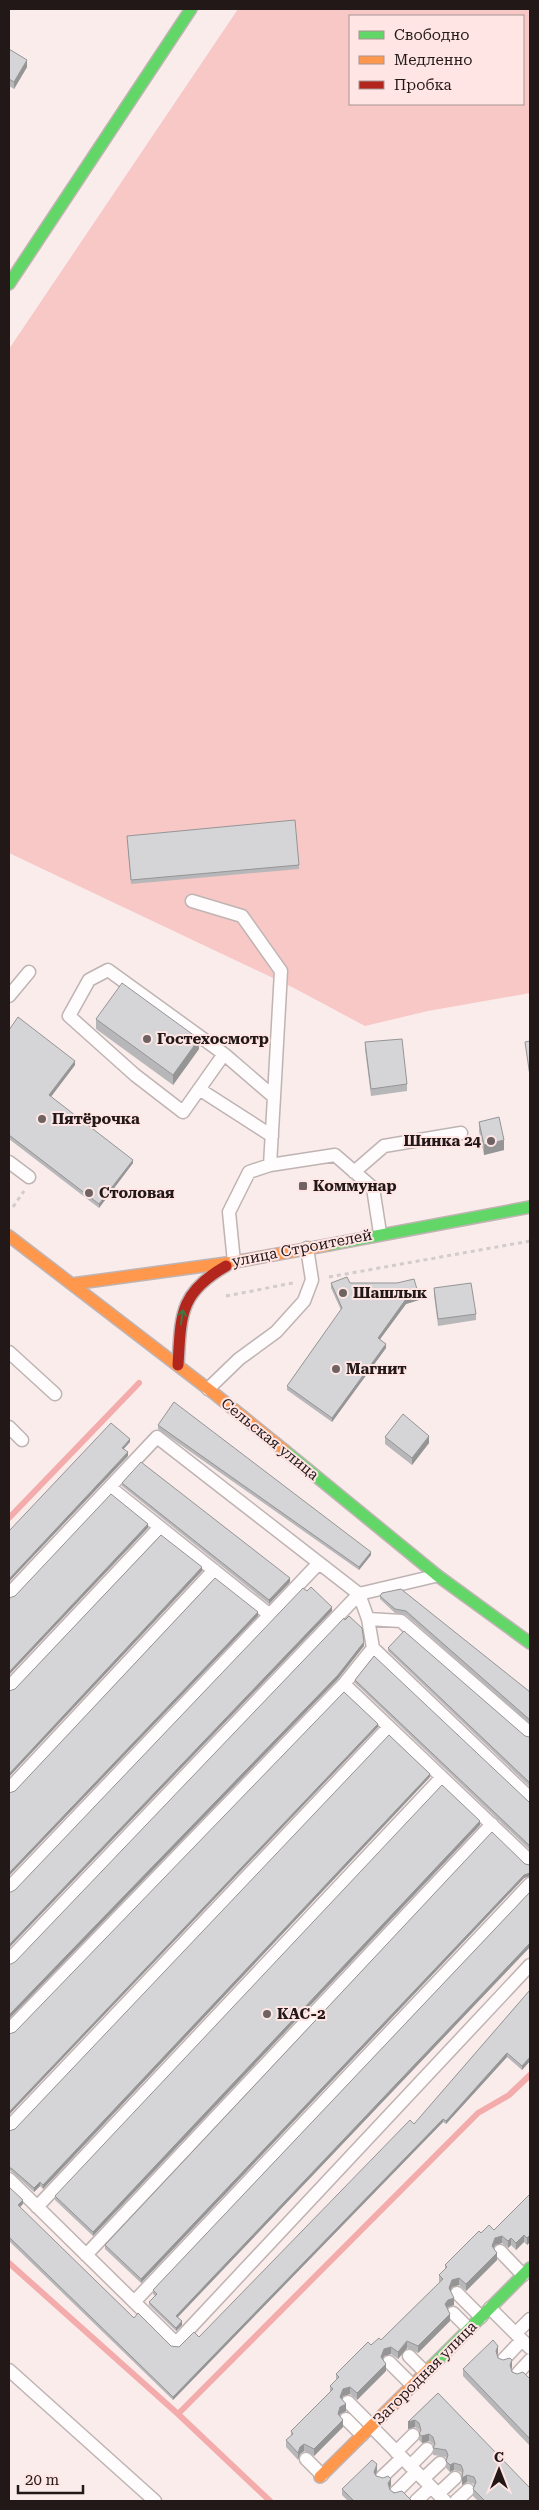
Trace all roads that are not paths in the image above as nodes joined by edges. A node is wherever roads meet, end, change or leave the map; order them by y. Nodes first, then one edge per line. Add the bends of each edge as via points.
1 (192, 9) edge
2 (9, 284) edge
3 (192, 901) dead end
4 (29, 972) dead end
5 (9, 996) edge
6 (224, 1054) junction
7 (199, 1090) junction
8 (274, 1097) junction
9 (461, 1133) dead end
10 (272, 1136) junction
11 (9, 1162) edge
12 (270, 1165) junction
13 (354, 1172) junction
14 (29, 1177) dead end
15 (530, 1207) edge
16 (380, 1233) junction
17 (9, 1236) edge
18 (307, 1248) junction
19 (234, 1262) junction
20 (72, 1284) junction
21 (9, 1352) edge
22 (178, 1365) junction
23 (208, 1388) junction
24 (55, 1394) dead end
25 (9, 1427) edge
26 (22, 1440) dead end
27 (111, 1488) junction
28 (160, 1527) junction
29 (319, 1563) junction
30 (214, 1570) junction
31 (438, 1576) junction
32 (9, 1594) edge
33 (359, 1594) junction
34 (270, 1614) junction
35 (368, 1619) junction
36 (530, 1643) edge
37 (373, 1648) junction
38 (344, 1684) junction
39 (9, 1687) edge
40 (389, 1727) junction
41 (530, 1732) edge
42 (442, 1778) junction
43 (9, 1789) edge
44 (530, 1798) edge
45 (492, 1824) junction
46 (530, 1861) edge
47 (530, 1884) edge
48 (9, 1888) edge
49 (9, 1960) edge
50 (530, 1965) edge
51 (9, 2030) edge
52 (9, 2126) edge
53 (9, 2179) edge
54 (36, 2206) junction
55 (500, 2251) dead end
56 (86, 2255) junction
57 (527, 2272) edge
58 (457, 2294) dead end
59 (134, 2302) junction
60 (490, 2308) junction
61 (453, 2313) dead end
62 (481, 2317) junction
63 (530, 2318) edge
64 (469, 2329) junction
65 (523, 2340) edge
66 (409, 2356) dead end
67 (504, 2359) edge
68 (530, 2360) edge
69 (389, 2362) dead end
70 (9, 2370) edge
71 (425, 2372) junction
72 (518, 2373) edge
73 (412, 2385) junction
74 (348, 2402) dead end
75 (346, 2419) dead end
76 (368, 2429) junction
77 (413, 2435) dead end
78 (427, 2449) dead end
79 (306, 2459) dead end
80 (440, 2462) dead end
81 (321, 2476) joint
82 (382, 2477) edge
83 (455, 2478) dead end
84 (428, 2483) edge
85 (468, 2490) dead end
86 (396, 2492) edge
87 (156, 2501) edge
88 (416, 2501) edge

1 - 2 street
3 - 8 lane via 242,916 281,971
4 - 5 lane
6 - 7 lane
6 - 7 lane via 108,970 89,980 69,1016 135,1075 183,1112
6 - 8 lane
7 - 10 lane
8 - 10 lane
9 - 13 lane via 384,1146
10 - 12 lane
11 - 14 lane
12 - 13 lane via 335,1155
12 - 19 lane via 249,1172 229,1212
13 - 16 lane via 373,1188
15 - 16 street, улица Строителей
16 - 18 street, улица Строителей
17 - 20 street, Сельская улица
18 - 19 street, улица Строителей
18 - 23 lane via 312,1280 304,1301 276,1332 239,1359
19 - 20 street, улица Строителей
22 -> 19 street via 182,1310 192,1290 210,1274
20 - 22 street, Сельская улица
21 - 24 lane
22 - 23 street, Сельская улица
23 - 31 street, Сельская улица
25 - 26 lane
27 - 28 lane
27 - 29 lane via 157,1437
27 - 32 lane
28 - 30 lane
28 - 39 lane
29 - 33 lane
29 - 34 lane
30 - 34 lane
30 - 43 lane
31 - 33 lane
31 - 36 street, Сельская улица
33 - 35 lane
33 - 49 lane
34 - 48 lane
35 - 37 lane
35 - 41 lane via 401,1621
37 - 38 lane
37 - 44 lane
38 - 40 lane
38 - 51 lane
40 - 42 lane
40 - 52 lane
42 - 45 lane
42 - 54 lane
45 - 46 lane
45 - 56 lane
47 - 59 lane
50 - 59 lane via 176,2343
53 - 54 lane
54 - 56 lane
55 - 57 lane
56 - 59 lane
57 - 60 street, Загородная улица
58 - 62 lane
60 - 62 street, Загородная улица
60 - 65 lane
61 - 64 lane
62 - 64 street, Загородная улица
63 - 65 lane
64 - 71 street, Загородная улица
65 - 67 lane
66 - 71 lane
68 - 72 lane
69 - 73 lane
70 - 87 lane
71 - 73 street, Загородная улица
73 - 76 street, Загородная улица
74 - 76 lane
75 - 76 lane
76 - 81 street, Загородная улица
76 - 84 lane
77 - 84 lane
78 - 84 lane
79 - 81 lane
80 - 84 lane
82 - 84 lane
83 - 84 lane
84 - 85 lane
84 - 86 lane
84 - 88 lane

